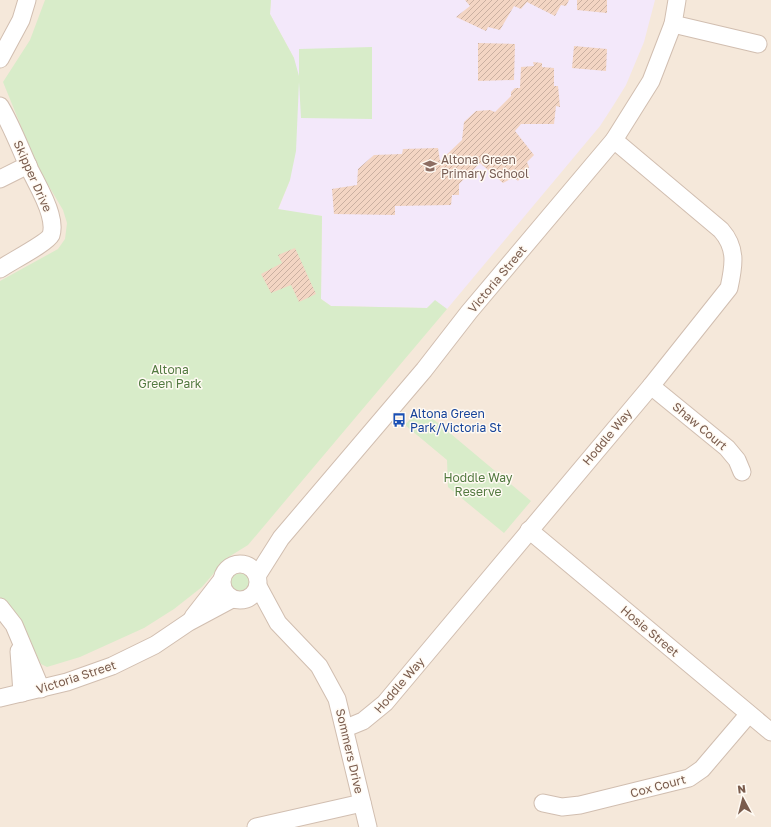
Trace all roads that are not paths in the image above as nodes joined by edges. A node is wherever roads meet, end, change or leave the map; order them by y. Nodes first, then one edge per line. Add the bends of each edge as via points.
1 (27, 0) edge
2 (677, 0) edge
3 (673, 24) junction
4 (758, 44) dead end
5 (0, 59) edge
6 (0, 106) edge
7 (614, 140) junction
8 (28, 165) junction
9 (0, 179) edge
10 (0, 269) edge
11 (651, 386) junction
12 (742, 472) dead end
13 (529, 530) junction
14 (281, 538) junction
15 (242, 564) junction
16 (221, 581) junction
17 (258, 581) junction
18 (236, 600) junction
19 (0, 607) edge
20 (189, 622) junction
21 (278, 623) junction
22 (18, 637) junction
23 (41, 689) junction
24 (22, 693) junction
25 (0, 698) edge
26 (748, 715) junction
27 (346, 728) junction
28 (771, 732) edge
29 (362, 803) junction
30 (542, 803) dead end
31 (256, 827) edge
32 (368, 827) edge

1 - 5 street via 21,20
2 - 3 street, Victoria Street
3 - 4 street
3 - 7 street, Victoria Street via 651,81
6 - 8 street, Skipper Drive
7 - 11 street, Hoddle Way via 721,230 729,239 733,250 729,288
7 - 14 street, Victoria Street
8 - 9 street
8 - 10 street, Skipper Drive via 50,215 51,235 46,242
11 - 12 street, Shaw Court via 727,448 737,460
11 - 13 street, Hoddle Way
13 - 26 street, Hosie Street
13 - 27 street, Hoddle Way via 385,703 363,721
14 - 15 street, Victoria Street
14 - 17 street, Victoria Street
15 - 16 street via 228,568
15 - 17 street via 252,568
16 - 18 street via 224,592
16 - 20 street, Victoria Street
17 - 18 street via 252,596
17 - 21 street, Sommers Drive
18 - 20 street, Victoria Street
18 - 21 street, Sommers Drive
19 - 22 street via 14,625
20 - 23 street, Victoria Street via 155,645 118,664
21 - 27 street, Sommers Drive via 319,666 337,699
22 - 23 street
22 - 24 street
23 - 24 street, Victoria Street
24 - 25 street, Victoria Street
26 - 28 street, Hosie Street
26 - 30 street, Cox Court via 702,769 689,778 580,805 562,807
27 - 29 street, Sommers Drive
29 - 31 street
29 - 32 street, Sommers Drive

